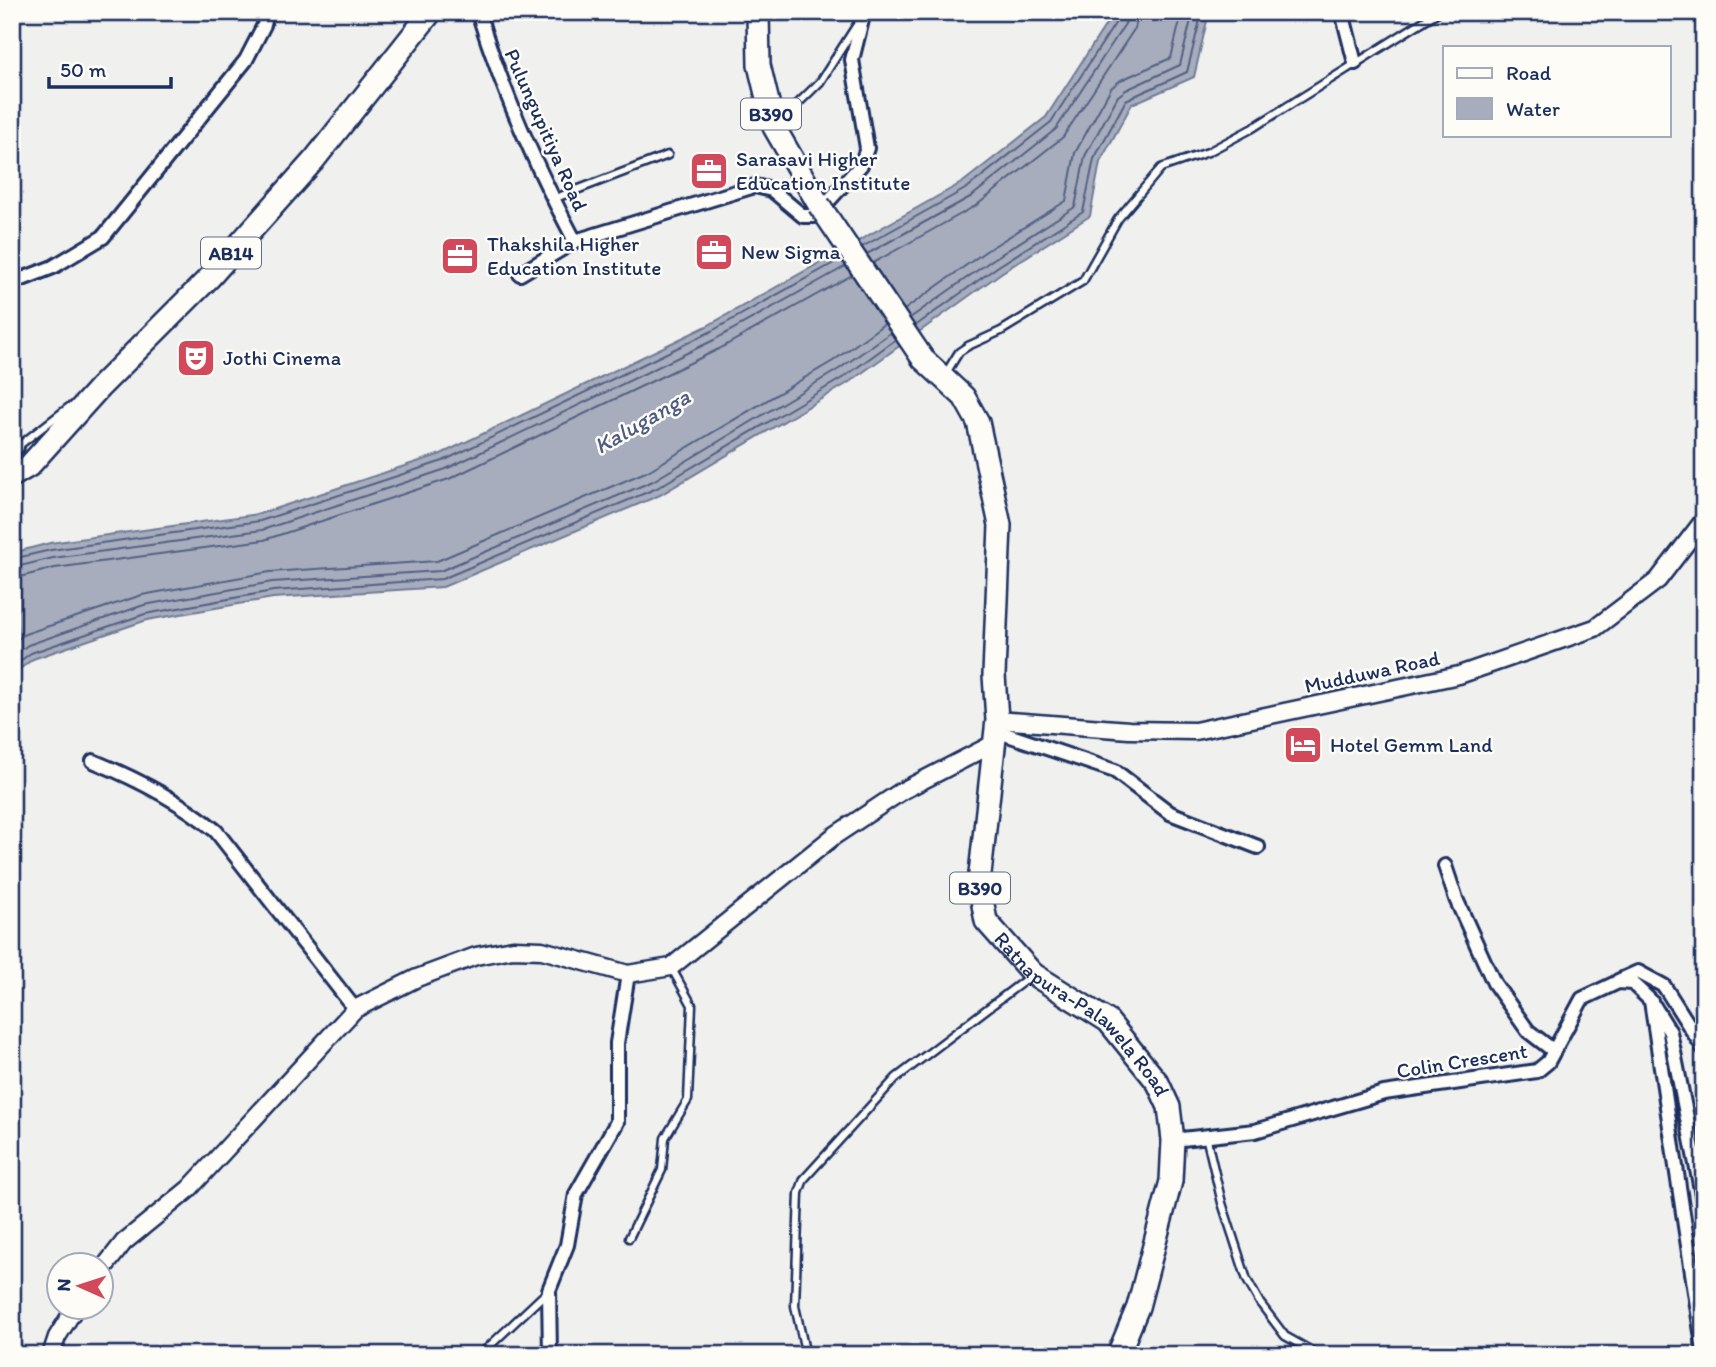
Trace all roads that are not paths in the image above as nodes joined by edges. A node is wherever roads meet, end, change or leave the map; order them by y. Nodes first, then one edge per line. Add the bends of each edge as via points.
1 (267, 12) edge
2 (430, 12) edge
3 (478, 12) edge
4 (758, 12) edge
5 (1342, 12) edge
6 (1438, 12) edge
7 (862, 15) edge
8 (1355, 63) junction
9 (774, 127) junction
10 (668, 155) dead end
11 (553, 200) junction
12 (575, 241) junction
13 (520, 274) dead end
14 (12, 283) edge
15 (943, 378) junction
16 (100, 387) junction
17 (14, 447) edge
18 (12, 476) edge
19 (1704, 520) edge
20 (996, 731) junction
21 (93, 761) dead end
22 (1258, 847) dead end
23 (1445, 866) dead end
24 (671, 967) junction
25 (628, 974) junction
26 (1033, 974) junction
27 (1618, 982) junction
28 (1651, 1001) junction
29 (355, 1009) junction
30 (1704, 1049) edge
31 (1554, 1051) junction
32 (1206, 1136) junction
33 (1173, 1140) junction
34 (1704, 1205) edge
35 (629, 1238) dead end
36 (116, 1252) edge
37 (549, 1290) junction
38 (66, 1322) edge
39 (805, 1351) dead end
40 (1704, 1352) edge
41 (51, 1355) edge
42 (480, 1355) edge
43 (550, 1355) edge
44 (1118, 1355) edge
45 (1319, 1355) edge

1 - 14 street via 246,60 103,237 53,267
2 - 16 main road, AB14 via 314,160 210,277
3 - 11 street, Pulungupitiya Road via 498,73
4 - 9 main road, B390 via 759,65
5 - 8 street
6 - 8 lane
7 - 9 lane via 821,82
7 - 12 street, Pulungupitiya Road via 852,60 867,148 861,166 815,216 803,216 772,190 755,186
8 - 15 lane via 1240,135 1161,169 1118,219 1083,281 959,352
9 - 15 main road, Ratnapura-Palawela Road / B390, bridge via 819,205 923,359
10 - 11 lane
11 - 12 street, Pulungupitiya Road
12 - 13 street
15 - 20 main road, Ratnapura-Palawela Road / B390 via 964,397 978,422 1000,525
16 - 17 lane
16 - 18 main road, AB14 via 29,466
19 - 20 street, Mudduwa Road via 1658,580 1595,628 1459,675 1195,731
20 - 22 street via 1115,771 1170,813
20 - 24 street via 834,836
20 - 26 main road, Ratnapura-Palawela Road / B390 via 979,883 986,921
21 - 29 street via 163,793 216,831
23 - 31 street via 1494,983 1528,1031
24 - 25 street
24 - 35 lane via 692,1005 688,1100 665,1139 662,1170
25 - 29 street via 542,950 513,949 417,978
25 - 37 street via 617,1043 617,1122 576,1194 567,1245
26 - 33 main road, Ratnapura-Palawela Road / B390 via 1108,1021 1157,1083 1169,1107
26 - 39 lane via 896,1078 804,1179 799,1193 795,1306
27 - 28 street via 1632,983
27 - 30 street, Colin Crescent via 1638,972 1664,986
27 - 31 street, Colin Crescent via 1582,999
28 - 34 street via 1670,1032
28 - 40 street
29 - 36 street via 189,1189
31 - 32 street, Colin Crescent via 1537,1071 1384,1093 1255,1131
32 - 33 street, Colin Crescent
32 - 45 lane via 1247,1280 1285,1336
33 - 44 main road, Ratnapura-Palawela Road / B390 via 1168,1194 1138,1307
37 - 42 lane
37 - 43 street
38 - 41 street

